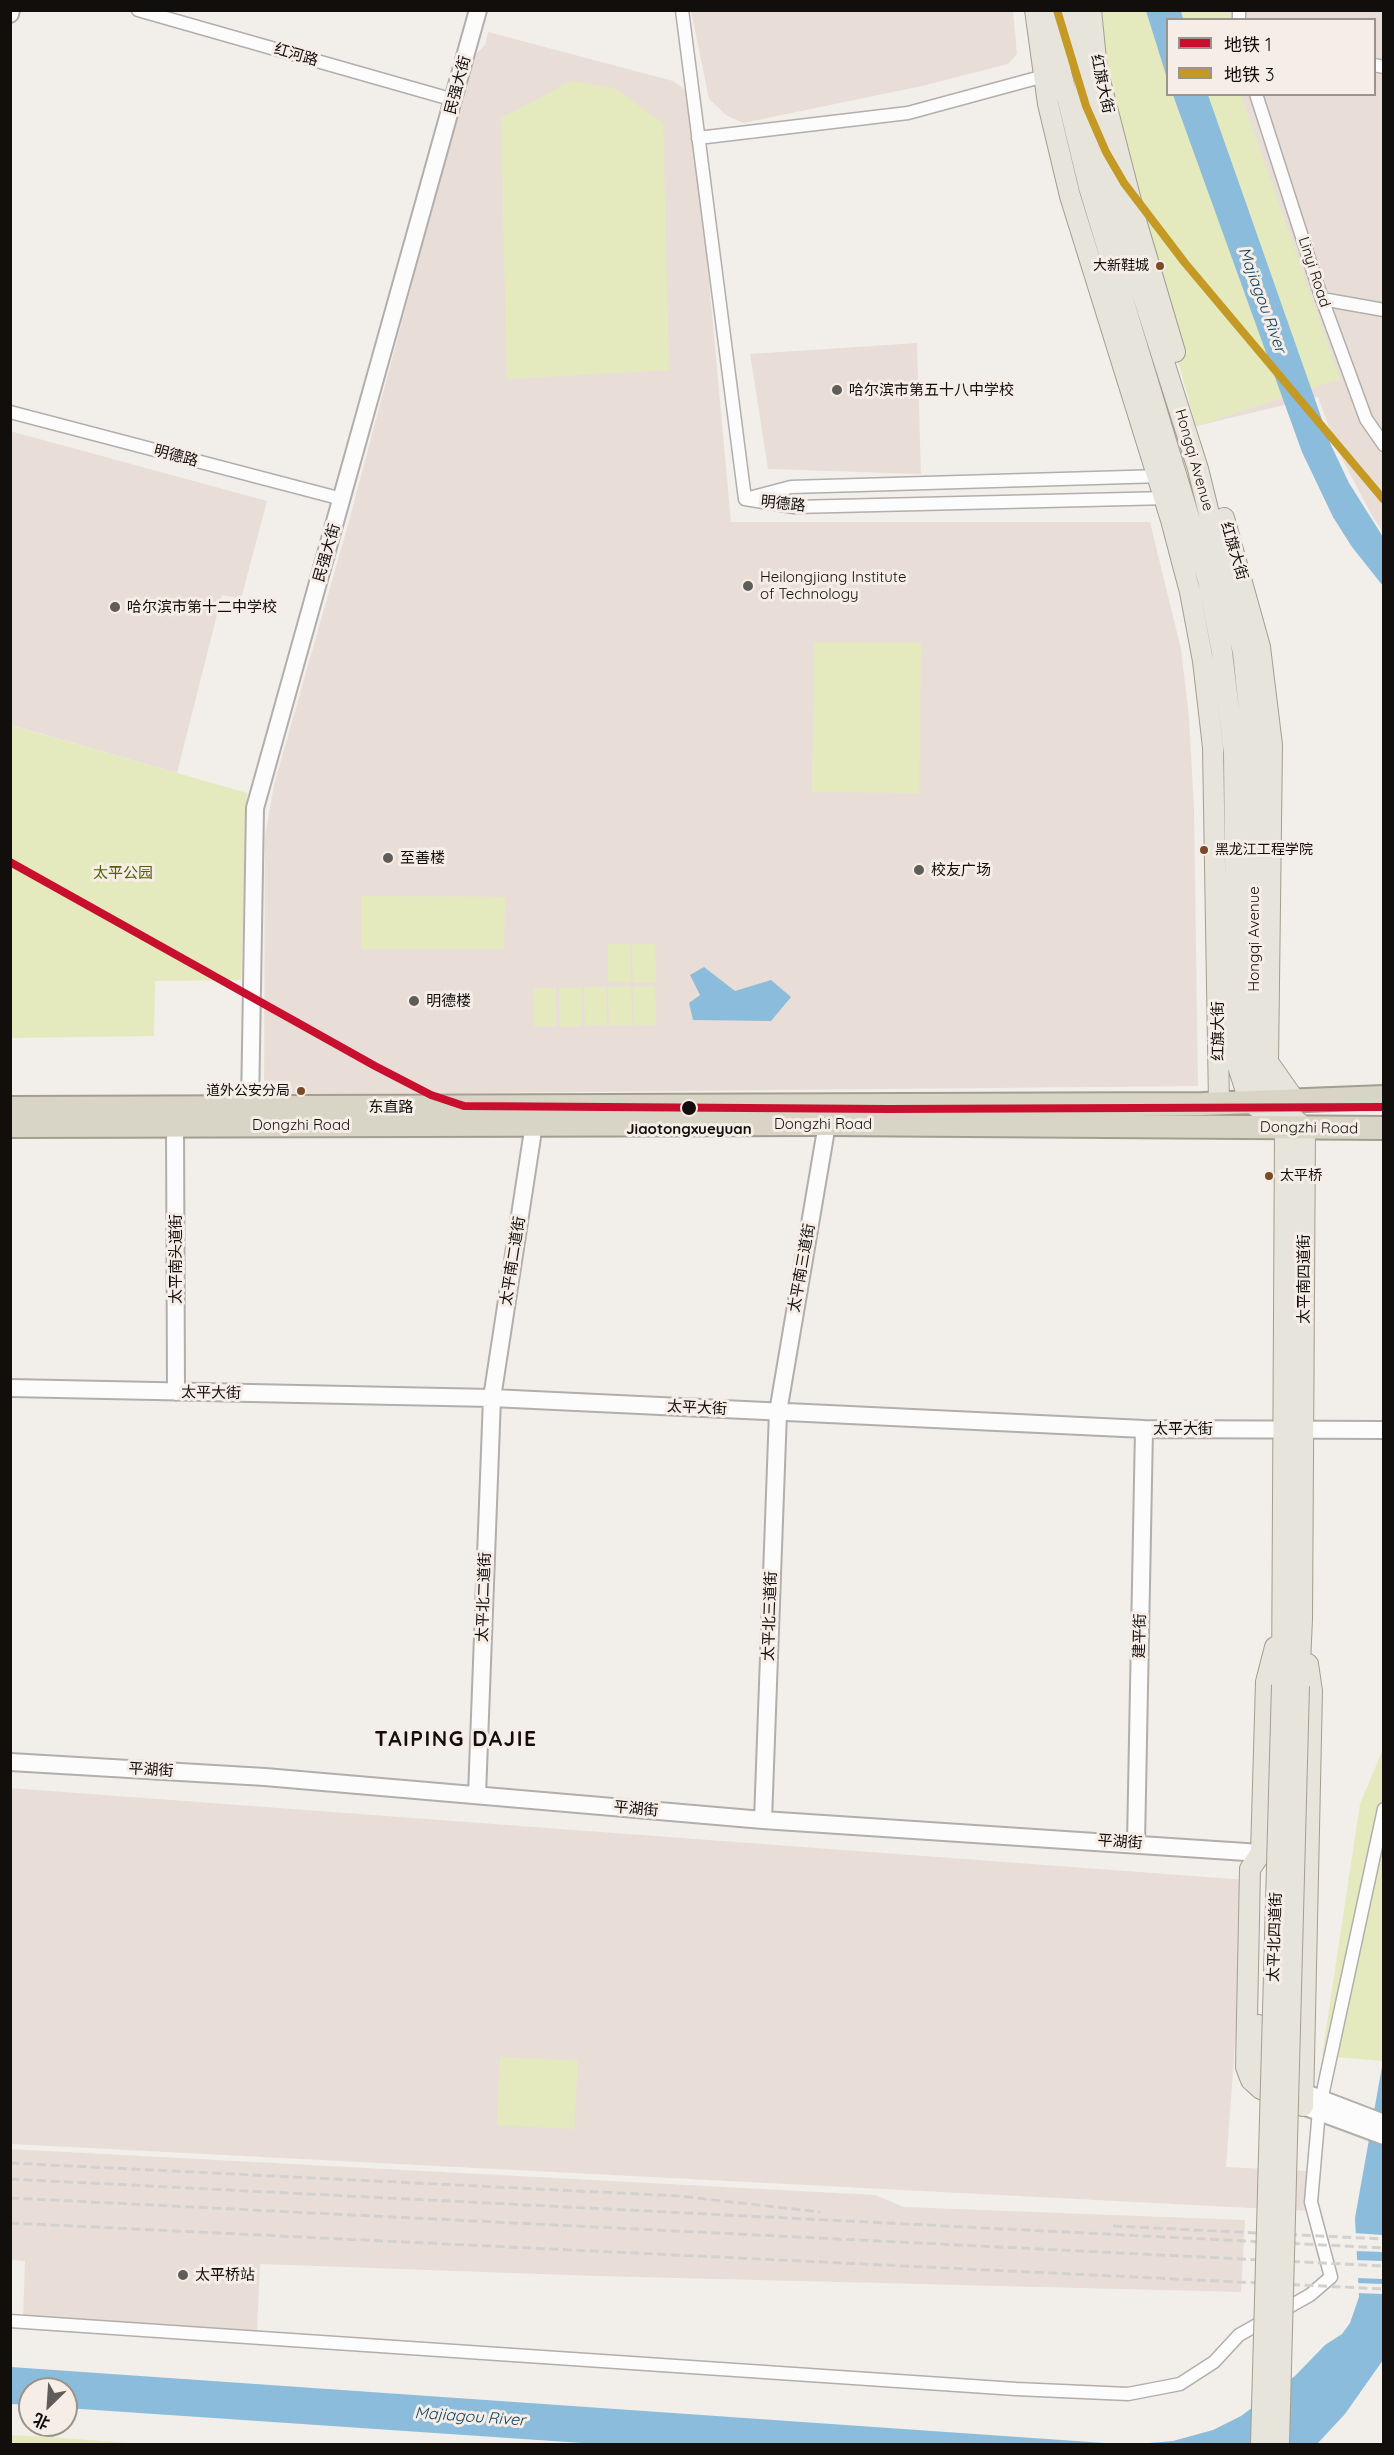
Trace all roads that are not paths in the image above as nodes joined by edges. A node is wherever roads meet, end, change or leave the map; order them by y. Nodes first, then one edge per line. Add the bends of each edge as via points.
1 (138, 10) edge
2 (478, 10) edge
3 (682, 10) edge
4 (1035, 10) edge
5 (1055, 10) edge
6 (1072, 10) edge
7 (1091, 10) edge
8 (1052, 74) junction
9 (1257, 96) edge
10 (454, 100) junction
11 (698, 138) junction
12 (1322, 299) junction
13 (1383, 309) edge
14 (10, 412) edge
15 (1383, 445) edge
16 (1166, 476) junction
17 (1173, 498) junction
18 (342, 499) junction
19 (745, 499) junction
20 (1246, 1063) junction
21 (1383, 1097) edge
22 (1294, 1099) junction
23 (1260, 1100) junction
24 (1219, 1103) junction
25 (250, 1107) junction
26 (10, 1108) edge
27 (534, 1124) junction
28 (827, 1124) junction
29 (176, 1125) junction
30 (10, 1126) edge
31 (1295, 1128) junction
32 (1383, 1128) edge
33 (10, 1388) edge
34 (176, 1392) junction
35 (492, 1398) junction
36 (778, 1412) junction
37 (1144, 1429) junction
38 (1283, 1429) junction
39 (1303, 1429) junction
40 (1383, 1430) edge
41 (1284, 1611) junction
42 (1302, 1619) junction
43 (1291, 1685) junction
44 (10, 1762) edge
45 (477, 1795) junction
46 (1383, 1809) edge
47 (763, 1820) junction
48 (1137, 1843) junction
49 (1261, 1852) junction
50 (1311, 2102) junction
51 (1355, 2119) junction
52 (1383, 2122) edge
53 (1383, 2136) edge
54 (10, 2321) edge
55 (1261, 2445) edge
56 (1279, 2445) edge

1 - 10 street, 红河路
2 - 10 street, 民强大街
3 - 11 street
4 - 8 main road
5 - 8 main road, Hongqi Avenue
6 - 20 main road, Hongqi Avenue via 1091,120 1110,192 1198,469 1243,652 1253,748
7 - 22 main road, 红旗大街 via 1097,69 1134,213 1260,647 1272,745 1268,1062
8 - 11 street via 908,113
8 - 16 main road, Hongqi Avenue via 1089,187
9 - 12 street, Linyi Road
10 - 18 street, 民强大街
11 - 19 street
12 - 13 street
12 - 15 street, Linyi Road via 1366,419
14 - 18 street, 明德路
16 - 17 main road, Hongqi Avenue
16 - 19 street, 明德路 via 791,487
17 - 19 street, 明德路 via 794,507
17 - 20 main road, Hongqi Avenue via 1208,580 1222,652 1234,753
17 - 24 main road, 红旗大街 via 1203,662 1213,747
18 - 25 street, 民强大街 via 255,808
20 - 23 main road
21 - 22 highway, 东直路
22 - 23 highway, 东直路
23 - 24 highway, 东直路
23 - 31 main road
24 - 25 highway, 东直路
25 - 26 highway, 东直路
27 - 28 highway, Dongzhi Road
27 - 29 highway, Dongzhi Road
27 - 35 street, 太平南二道街
28 - 31 highway, Dongzhi Road
28 - 36 street, 太平南三道街
29 - 30 highway, Dongzhi Road
29 - 34 street, 太平南头道街
31 - 32 highway, Dongzhi Road
31 - 38 main road, 太平南四道街
31 - 39 main road, 太平南四道街
33 - 34 street, 太平大街
34 - 35 street, 太平大街
35 - 36 street, 太平大街
35 - 45 street, 太平北二道街
36 - 37 street, 太平大街
36 - 47 street, 太平北三道街
37 - 38 street, 太平大街
37 - 48 street, 建平街
38 - 39 street, 太平大街
38 - 41 main road, 太平北四道街
39 - 40 street, 太平大街
39 - 42 main road, 太平北四道街
41 - 43 main road, 太平北四道街
41 - 49 main road via 1266,1682
42 - 43 main road, 太平北四道街
42 - 50 main road via 1312,1691
43 - 55 main road, 太平北四道街, bridge
43 - 56 main road, 太平北四道街, bridge
44 - 45 street, 平湖街 via 265,1777
45 - 47 street, 平湖街
46 - 50 street
47 - 48 street, 平湖街
48 - 49 street, 平湖街
49 - 50 main road via 1250,1869 1246,2067 1251,2080 1261,2089
50 - 51 street
50 - 54 street via 1311,2202 1331,2277 1310,2295 1239,2335 1214,2362 1180,2384 1128,2394
51 - 52 street
51 - 53 street

